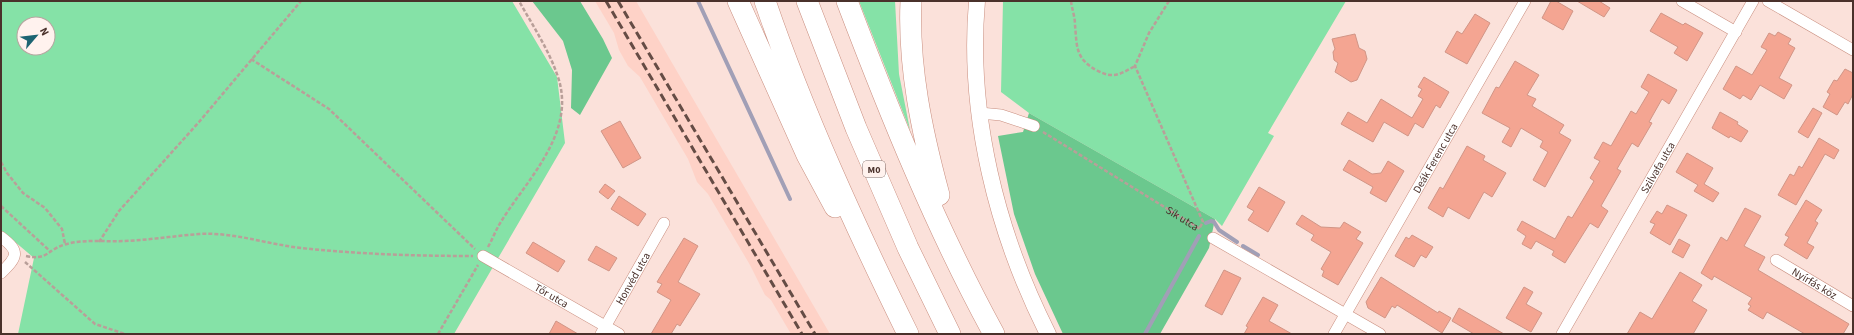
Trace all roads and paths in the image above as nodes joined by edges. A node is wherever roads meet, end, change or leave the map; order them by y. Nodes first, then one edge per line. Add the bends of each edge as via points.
1 (301, 1) edge
2 (519, 1) edge
3 (738, 1) edge
4 (765, 1) edge
5 (807, 1) edge
6 (847, 1) edge
7 (910, 1) edge
8 (977, 1) edge
9 (1071, 1) edge
10 (1169, 1) edge
11 (1525, 1) edge
12 (1682, 1) edge
13 (1753, 1) edge
14 (1768, 1) edge
15 (1736, 32) junction
16 (1853, 50) edge
17 (251, 59) junction
18 (1136, 66) junction
19 (980, 113) junction
20 (1034, 126) joint
21 (1, 162) edge
22 (1, 206) edge
23 (664, 223) dead end
24 (1199, 229) junction
25 (1, 237) edge
26 (1213, 238) joint
27 (99, 242) junction
28 (65, 244) junction
29 (51, 252) junction
30 (16, 253) junction
31 (483, 256) junction
32 (1776, 260) dead end
33 (1, 273) edge
34 (882, 281) junction
35 (1853, 306) edge
36 (1345, 315) junction
37 (990, 327) edge
38 (603, 330) edge
39 (125, 334) edge
40 (438, 334) edge
41 (619, 334) edge
42 (908, 334) edge
43 (950, 334) edge
44 (1048, 334) edge
45 (1334, 334) edge
46 (1380, 334) edge
47 (1562, 334) edge

1 - 17 path
2 - 31 path via 546,49 558,78 562,101 560,121 552,144 528,185 499,224
3 - 34 highway via 807,155 843,222
4 - 34 highway via 796,84
5 - 43 highway, M0 via 856,128 892,212
6 - 37 highway via 948,244
7 - 37 highway via 914,80 925,139 939,196
8 - 19 street via 976,80
9 - 18 path via 1076,43 1081,58 1087,65 1105,75 1117,76
10 - 18 path via 1149,33
11 - 36 street, Deák Ferenc utca
12 - 15 street
13 - 15 street, Szilvafa utca
14 - 16 street
15 - 47 street, Szilvafa utca
17 - 27 path via 199,122 118,211
17 - 31 path via 329,109
18 - 24 path via 1203,222
19 - 20 street via 1001,115
19 - 44 street via 993,181 1009,243
20 - 24 path, Sík utca
21 - 28 path via 24,193 45,208 62,229
22 - 29 path
23 - 38 street, Honvéd utca
24 - 26 path, Sík utca
25 - 30 street via 12,245
26 - 36 street
27 - 28 path via 79,241
27 - 31 path via 200,234 232,235 300,248 414,256
28 - 29 path
29 - 30 path via 36,258
30 - 33 street
30 - 39 path via 96,324
31 - 38 street, Tőr utca
31 - 40 path
32 - 35 street, Nyírfás köz
34 - 42 highway
36 - 45 street, Deák Ferenc utca
36 - 46 street
38 - 41 street, Tőr utca

